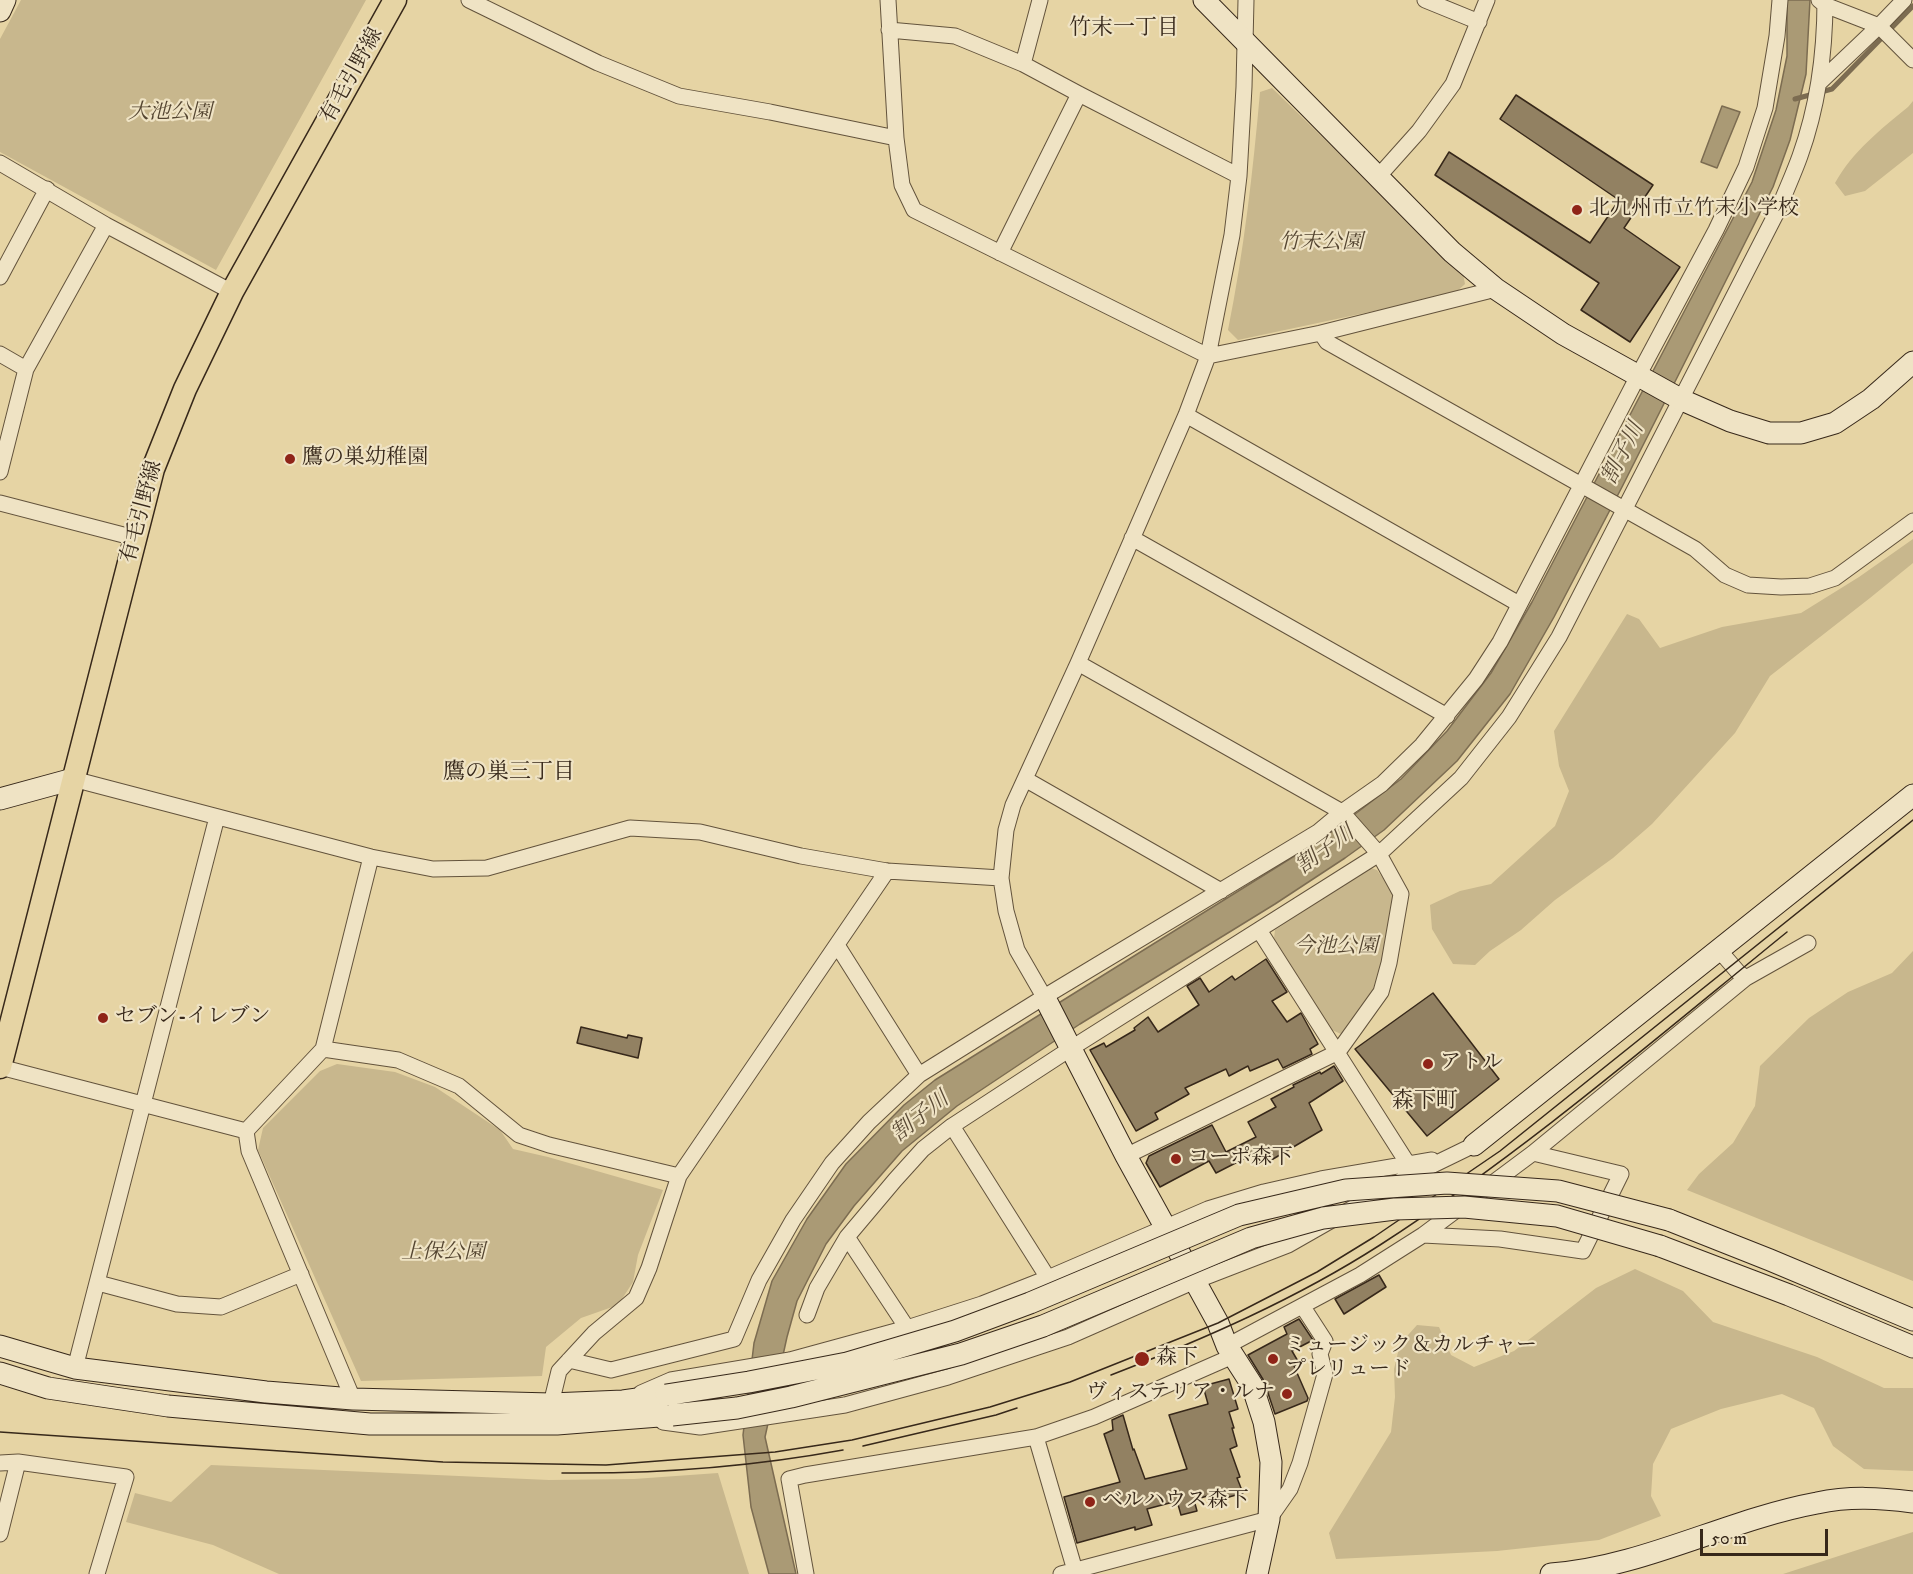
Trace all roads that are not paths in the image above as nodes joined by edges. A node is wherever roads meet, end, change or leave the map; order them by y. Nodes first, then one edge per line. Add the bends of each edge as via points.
1 (5, 0) edge
2 (395, 0) edge
3 (468, 0) edge
4 (888, 0) edge
5 (1040, 0) edge
6 (1204, 0) edge
7 (1246, 0) edge
8 (1425, 0) edge
9 (1487, 0) edge
10 (1780, 0) edge
11 (1904, 0) edge
12 (1823, 2) edge
13 (0, 11) edge
14 (1479, 22) junction
15 (1879, 26) junction
16 (889, 30) junction
17 (1245, 42) junction
18 (1913, 60) edge
19 (1023, 64) junction
20 (1819, 82) junction
21 (1079, 94) junction
22 (896, 138) junction
23 (0, 163) edge
24 (1239, 176) junction
25 (1377, 178) junction
26 (47, 189) junction
27 (106, 225) junction
28 (1000, 253) junction
29 (0, 276) edge
30 (1496, 289) junction
31 (232, 292) junction
32 (1321, 333) junction
33 (0, 354) edge
34 (1208, 356) junction
35 (1913, 362) edge
36 (26, 369) junction
37 (1641, 377) junction
38 (1679, 398) junction
39 (1186, 415) junction
40 (0, 472) edge
41 (1583, 487) junction
42 (0, 502) edge
43 (1622, 508) junction
44 (1913, 521) edge
45 (135, 538) junction
46 (1132, 538) junction
47 (1520, 604) junction
48 (1078, 663) junction
49 (1447, 716) junction
50 (73, 779) junction
51 (1025, 779) junction
52 (1913, 795) edge
53 (0, 799) edge
54 (1344, 814) junction
55 (218, 817) junction
56 (1377, 852) junction
57 (371, 857) junction
58 (887, 872) junction
59 (1001, 878) junction
60 (1221, 891) junction
61 (1259, 930) junction
62 (1808, 943) dead end
63 (837, 945) junction
64 (1719, 950) junction
65 (1746, 978) junction
66 (1045, 1000) junction
67 (1068, 1045) junction
68 (323, 1049) junction
69 (1338, 1052) junction
70 (0, 1067) edge
71 (918, 1076) junction
72 (144, 1105) junction
73 (952, 1126) junction
74 (246, 1131) junction
75 (1474, 1145) junction
76 (1533, 1154) junction
77 (1126, 1156) junction
78 (1408, 1164) junction
79 (679, 1176) junction
80 (1165, 1226) junction
81 (1423, 1235) junction
82 (847, 1237) junction
83 (301, 1274) junction
84 (1048, 1278) junction
85 (1195, 1281) junction
86 (98, 1283) junction
87 (1303, 1307) junction
88 (807, 1316) dead end
89 (1913, 1320) edge
90 (907, 1328) junction
91 (0, 1346) edge
92 (1913, 1347) edge
93 (1230, 1351) junction
94 (569, 1360) junction
95 (75, 1368) junction
96 (0, 1373) edge
97 (353, 1399) junction
98 (622, 1401) junction
99 (551, 1404) junction
100 (669, 1405) junction
101 (637, 1419) junction
102 (557, 1425) junction
103 (1036, 1437) junction
104 (18, 1462) junction
105 (0, 1463) edge
106 (1913, 1502) edge
107 (1269, 1519) junction
108 (0, 1534) edge
109 (1070, 1573) edge
110 (97, 1574) edge
111 (806, 1574) edge
112 (1257, 1574) edge
113 (1551, 1574) edge

1 - 13 street
2 - 31 main road, 有毛引野線
3 - 22 street via 598,63 679,96
4 - 16 street
5 - 19 street
6 - 17 street
7 - 17 street
8 - 14 street
9 - 14 street
10 - 37 street via 1765,108 1746,167
11 - 15 street
12 - 15 street
12 - 20 street
14 - 25 street via 1452,84 1419,131
15 - 18 street
15 - 20 street
16 - 19 street via 956,36
16 - 22 street
17 - 24 street
17 - 25 street
19 - 21 street
20 - 38 street via 1801,154 1779,208
21 - 24 street
21 - 28 street
22 - 28 street via 902,185 914,210
23 - 26 street
24 - 34 street via 1232,235
25 - 30 street
26 - 27 street
26 - 29 street
27 - 31 street
27 - 36 street
28 - 34 street
30 - 32 street
30 - 37 street via 1563,334
31 - 45 main road, 有毛引野線 via 185,389 153,469
32 - 34 street
32 - 41 street via 1327,342
33 - 36 street
34 - 39 street
35 - 38 street via 1871,399 1835,423 1801,433 1768,434 1730,422
36 - 40 street
37 - 38 street
37 - 41 street
38 - 43 street
39 - 46 street
39 - 47 street
41 - 43 street
41 - 47 street
42 - 45 street
43 - 44 street via 1695,549 1725,575 1748,585 1781,587 1810,586 1835,578
43 - 56 street via 1559,637 1509,717 1461,778
45 - 50 main road, 有毛引野線
46 - 48 street
46 - 49 street
47 - 49 street via 1476,679
48 - 51 street
48 - 54 street
49 - 54 street via 1382,784
50 - 53 street
50 - 55 street
50 - 70 main road, 有毛引野線
51 - 59 street via 1006,830
51 - 60 street
52 - 64 street
54 - 56 street
54 - 60 street
55 - 57 street
55 - 72 street
56 - 61 street
56 - 69 street via 1401,894 1389,963 1381,992
57 - 58 street via 433,869 487,868 630,828 700,832
57 - 68 street
58 - 59 street
58 - 63 street
59 - 66 street via 1017,950
60 - 66 street
61 - 67 street
61 - 69 street
62 - 65 street
63 - 71 street
63 - 79 street
64 - 65 street
64 - 75 street
65 - 76 street
66 - 67 street
66 - 71 street
67 - 73 street
67 - 77 street
68 - 74 street
68 - 79 street via 398,1060 459,1086 519,1135
69 - 77 street
69 - 78 street
70 - 72 street
71 - 94 street via 832,1163 759,1280 734,1339 610,1370
72 - 74 street
72 - 86 street
73 - 82 street via 923,1149
73 - 84 street
74 - 83 street via 249,1151
75 - 78 street
75 - 85 street via 1402,1180 1288,1245
76 - 81 street
76 - 81 street via 1620,1174 1583,1251 1500,1239
77 - 80 street
78 - 80 street via 1264,1192
79 - 94 street via 636,1298
80 - 84 street
80 - 85 street
81 - 87 street
82 - 88 street via 817,1288
82 - 90 street
83 - 86 street via 221,1307 177,1304
83 - 97 street
84 - 90 street
85 - 93 street
85 - 101 street via 1068,1337 948,1377 845,1405 700,1427
86 - 95 street
87 - 93 street
87 - 107 street via 1325,1341 1320,1354 1325,1374 1290,1489
89 - 100 street, bridge via 1669,1220 1558,1191 1447,1184 1346,1190 1239,1215 955,1331 848,1363 749,1382
90 - 98 street via 790,1360 671,1380
91 - 95 street
92 - 100 street, bridge via 1660,1246 1557,1216 1464,1207 1395,1209 1323,1218 1251,1238 1054,1322 961,1354 737,1407
93 - 103 street via 1094,1417
93 - 107 street via 1252,1384 1264,1422 1271,1462
94 - 99 street via 559,1371
95 - 97 street
96 - 102 street via 48,1388 168,1406 370,1424
97 - 99 street
98 - 99 street
98 - 100 street
99 - 102 street
100 - 101 street
101 - 102 street
103 - 109 street
103 - 111 street via 789,1479
104 - 105 street
104 - 108 street
104 - 110 street via 126,1477
106 - 113 street via 1870,1497 1818,1502 1639,1558
107 - 109 street
107 - 112 street

